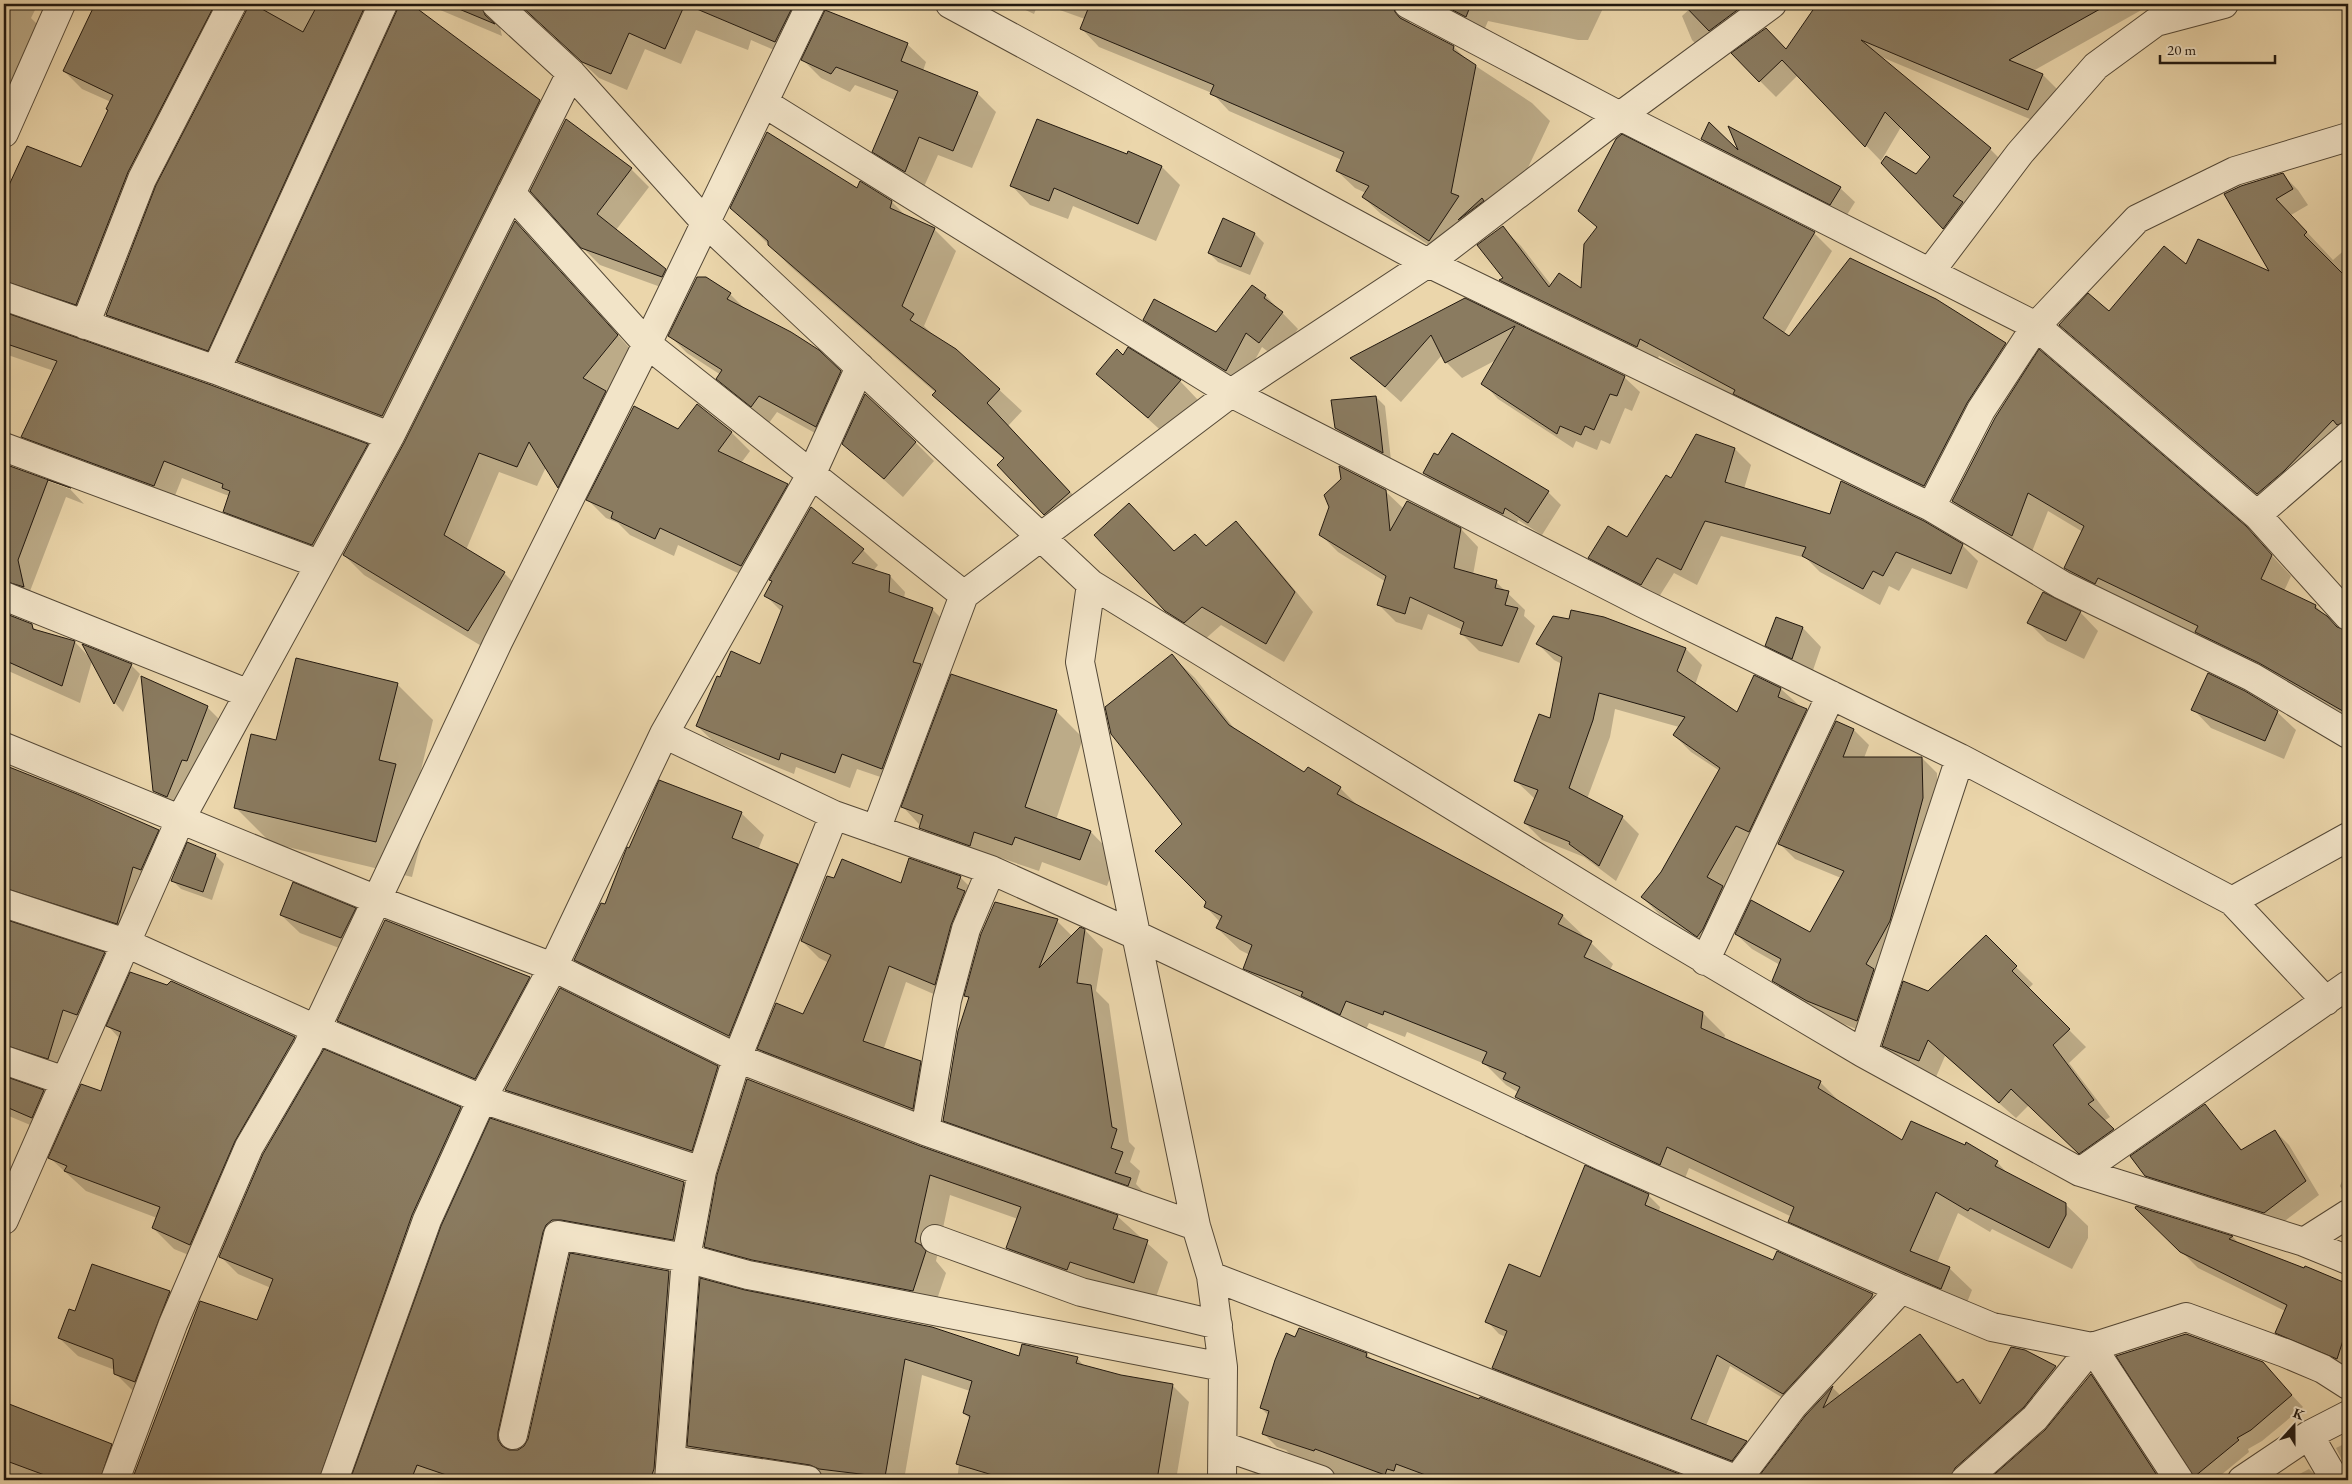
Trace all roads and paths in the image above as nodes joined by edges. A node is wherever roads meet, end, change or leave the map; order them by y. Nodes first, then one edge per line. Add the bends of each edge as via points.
1 (61, 4) edge
2 (232, 4) edge
3 (383, 4) edge
4 (496, 4) edge
5 (811, 4) edge
6 (950, 4) edge
7 (1408, 4) edge
8 (1772, 4) edge
9 (2224, 4) edge
10 (571, 73) junction
11 (764, 103) junction
12 (1620, 116) junction
13 (4, 133) edge
14 (2348, 137) edge
15 (511, 193) junction
16 (705, 222) junction
17 (1428, 263) junction
18 (1930, 272) junction
19 (4, 296) edge
20 (85, 325) junction
21 (2036, 326) junction
22 (647, 344) junction
23 (860, 367) junction
24 (216, 370) junction
25 (1231, 393) junction
26 (390, 436) junction
27 (2348, 436) edge
28 (4, 447) edge
29 (812, 473) junction
30 (1931, 507) junction
31 (2257, 515) junction
32 (1042, 537) junction
33 (319, 564) junction
34 (1091, 584) junction
35 (964, 595) junction
36 (4, 596) edge
37 (2348, 615) edge
38 (248, 694) junction
39 (1832, 695) junction
40 (664, 734) junction
41 (2348, 734) edge
42 (4, 747) edge
43 (1960, 758) junction
44 (834, 815) junction
45 (181, 818) junction
46 (876, 830) junction
47 (2348, 837) edge
48 (991, 870) junction
49 (377, 900) junction
50 (2232, 901) junction
51 (4, 903) edge
52 (1138, 936) junction
53 (126, 943) junction
54 (1705, 960) junction
55 (554, 967) junction
56 (2348, 985) edge
57 (2326, 1001) junction
58 (316, 1029) junction
59 (1863, 1054) junction
60 (737, 1058) junction
61 (4, 1060) edge
62 (65, 1081) junction
63 (482, 1099) junction
64 (926, 1132) junction
65 (702, 1171) junction
66 (2080, 1172) junction
67 (2348, 1214) edge
68 (4, 1220) edge
69 (1196, 1226) junction
70 (935, 1239) dead end
71 (2304, 1242) junction
72 (686, 1258) junction
73 (2348, 1260) edge
74 (1211, 1276) junction
75 (1900, 1290) junction
76 (1218, 1325) junction
77 (2092, 1347) junction
78 (1223, 1367) junction
79 (2348, 1384) edge
80 (2348, 1415) edge
81 (513, 1435) dead end
82 (2309, 1435) junction
83 (1223, 1446) junction
84 (670, 1470) edge
85 (1701, 1474) edge
86 (115, 1480) edge
87 (334, 1480) edge
88 (808, 1480) edge
89 (1222, 1480) edge
90 (1321, 1480) edge
91 (1737, 1480) edge
92 (1965, 1480) edge
93 (2179, 1480) edge
94 (2242, 1480) edge
95 (2334, 1480) edge

1 - 13 street
2 - 20 street via 142,179
3 - 24 street
4 - 10 street
5 - 11 street
6 - 17 street
7 - 12 street
8 - 12 street
9 - 18 street via 2156,22 2096,66 2020,153
10 - 15 street
10 - 16 street
11 - 16 street
11 - 25 street
12 - 17 street
12 - 18 street
14 - 21 street via 2235,171 2137,219
15 - 22 street
15 - 26 street
16 - 22 street
16 - 23 street
17 - 25 street
17 - 30 street
18 - 21 street
19 - 20 street
20 - 24 street
21 - 30 street via 1981,410
21 - 31 street
22 - 29 street
22 - 49 street via 498,642
23 - 29 street
23 - 32 street
24 - 26 street
25 - 32 street
25 - 39 street via 1634,599
26 - 33 street
27 - 31 street
28 - 33 street
29 - 35 street
29 - 40 street
30 - 41 street via 2062,585 2252,677
31 - 37 street
32 - 34 street
32 - 35 street
33 - 38 street
34 - 52 street via 1080,662
34 - 54 street
35 - 46 street
36 - 38 street
38 - 45 street
39 - 43 street
39 - 54 street
40 - 44 street
40 - 55 street
42 - 45 street
43 - 50 street
43 - 59 street
44 - 46 street
44 - 60 street
45 - 49 street
45 - 53 street
46 - 48 street
47 - 50 street
48 - 52 street
48 - 64 street via 966,929 947,1000
49 - 55 street
49 - 58 street
50 - 57 street
51 - 53 street
52 - 69 street
52 - 75 street via 1604,1157
53 - 58 street
53 - 62 street
54 - 59 street
55 - 60 street
55 - 63 street
56 - 57 street
57 - 66 street
58 - 63 street
58 - 86 street via 249,1146 173,1324
59 - 66 street
60 - 64 street
60 - 65 street
61 - 62 street
62 - 68 street
63 - 65 street
63 - 87 street via 428,1220
64 - 69 street
65 - 72 street
66 - 71 street
67 - 71 street
69 - 74 street
70 - 76 street via 1081,1292
71 - 73 street
72 - 78 street via 748,1276
72 - 81 street via 558,1235
72 - 84 street
74 - 76 street
74 - 85 street
75 - 77 street via 1992,1327
75 - 91 street via 1794,1406
76 - 78 street
77 - 79 street via 2186,1317 2285,1353
77 - 92 street via 2035,1418
77 - 93 street
78 - 83 street
80 - 82 street
82 - 94 street
82 - 95 street
83 - 89 street
83 - 90 street
84 - 88 street
85 - 91 street

